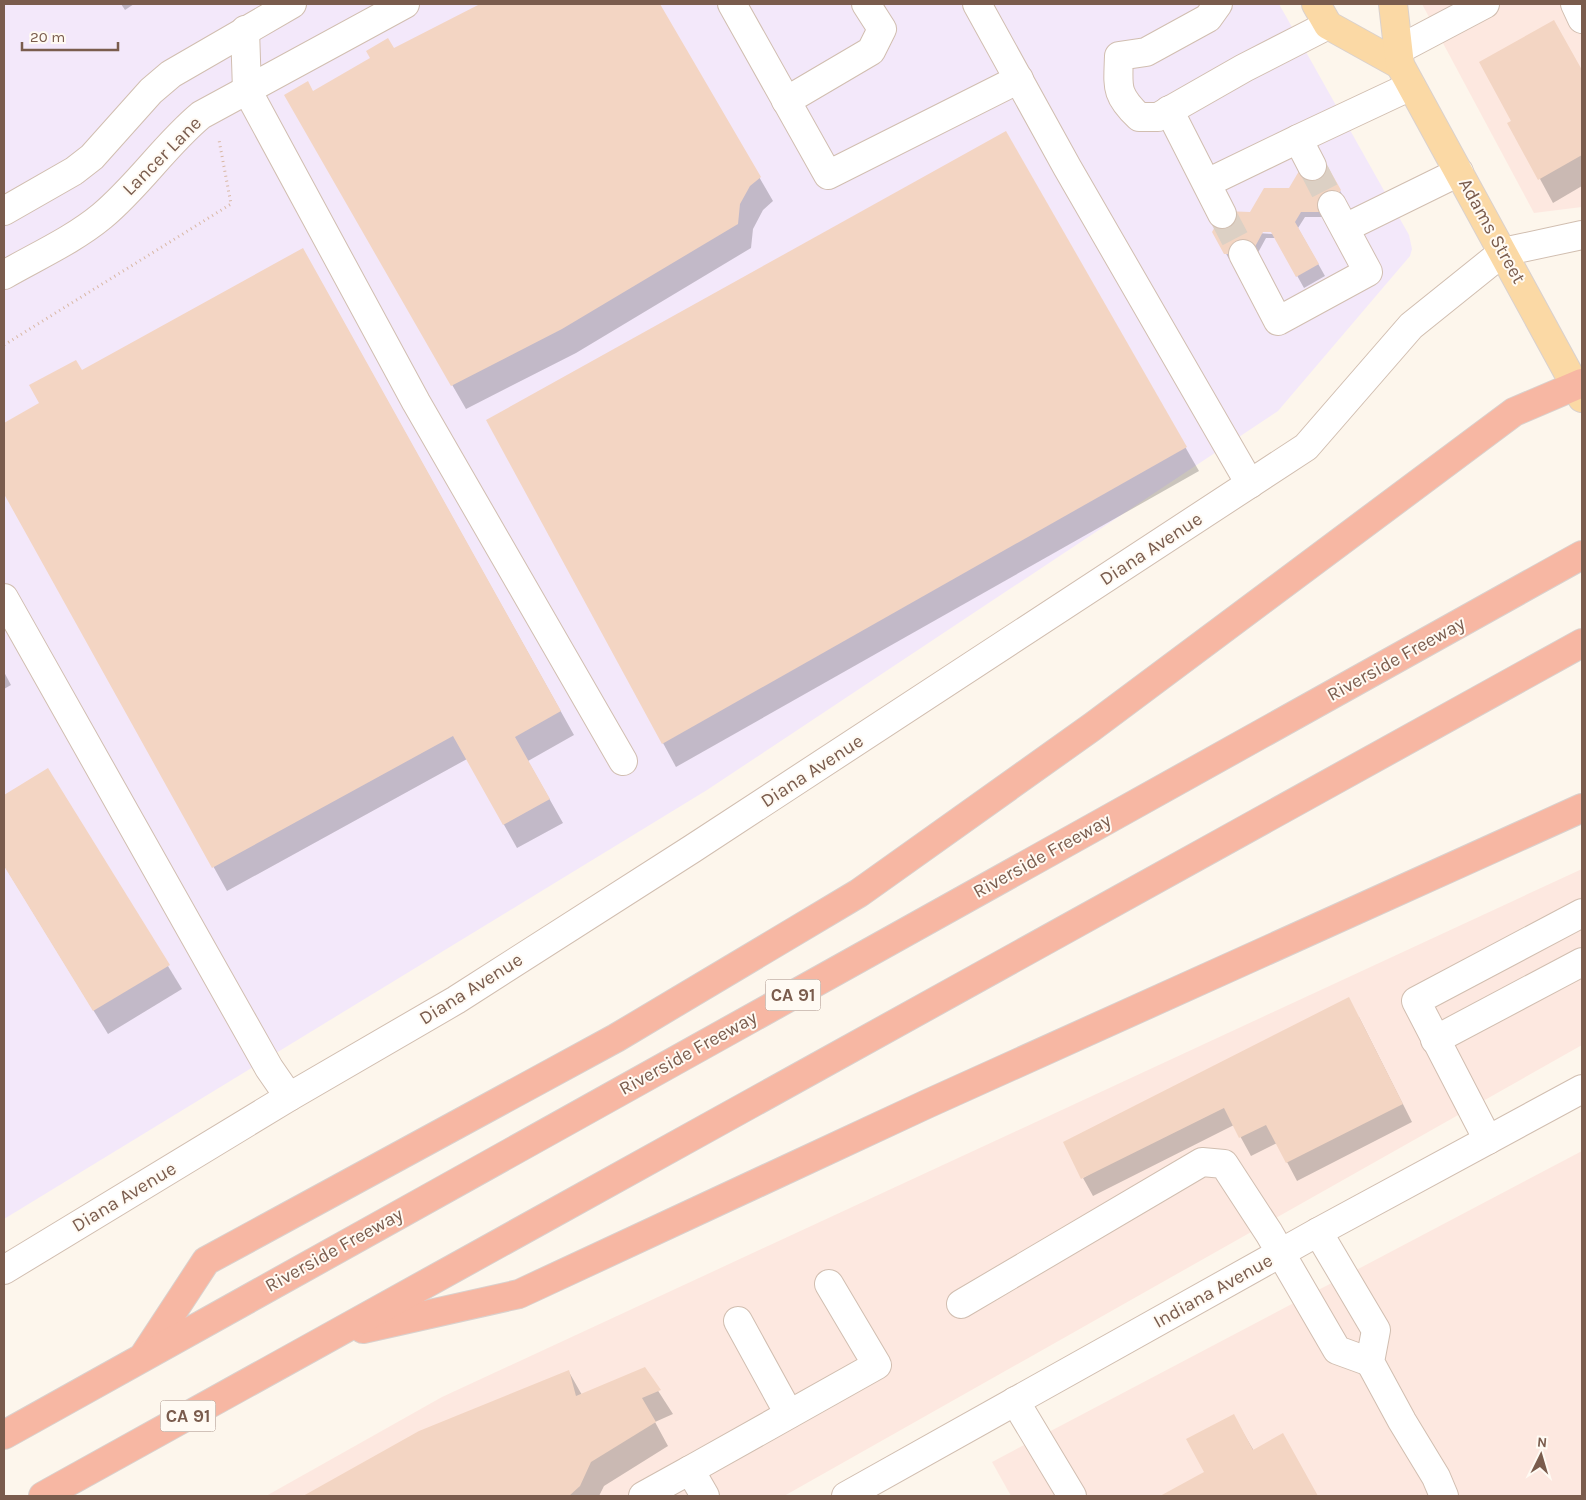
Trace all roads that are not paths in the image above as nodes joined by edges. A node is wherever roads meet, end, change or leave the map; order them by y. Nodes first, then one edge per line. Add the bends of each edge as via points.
1 (292, 4) edge
2 (404, 4) edge
3 (732, 4) edge
4 (866, 4) edge
5 (977, 4) edge
6 (1218, 4) edge
7 (1393, 4) edge
8 (1486, 4) edge
9 (1574, 4) edge
10 (1322, 14) edge
11 (1582, 19) edge
12 (245, 30) junction
13 (1403, 67) junction
14 (1019, 78) junction
15 (247, 90) junction
16 (786, 101) junction
17 (1169, 110) junction
18 (1298, 139) junction
19 (1312, 166) tunnel mouth
20 (1459, 172) junction
21 (1206, 183) junction
22 (4, 211) edge
23 (1222, 214) tunnel mouth
24 (1582, 235) edge
25 (1503, 252) junction
26 (1243, 254) tunnel mouth
27 (4, 274) edge
28 (1580, 389) edge
29 (1250, 484) junction
30 (1582, 555) edge
31 (4, 598) edge
32 (1582, 643) edge
33 (623, 761) dead end
34 (1582, 808) edge
35 (1582, 913) edge
36 (1582, 962) edge
37 (1435, 1040) junction
38 (1582, 1089) edge
39 (289, 1097) junction
40 (1488, 1140) junction
41 (1318, 1232) junction
42 (1286, 1262) junction
43 (4, 1270) edge
44 (829, 1284) dead end
45 (960, 1304) dead end
46 (738, 1321) dead end
47 (332, 1336) junction
48 (142, 1357) junction
49 (1370, 1362) junction
50 (1016, 1401) junction
51 (789, 1414) junction
52 (4, 1435) edge
53 (690, 1470) junction
54 (44, 1496) edge
55 (643, 1496) edge
56 (705, 1496) edge
57 (846, 1496) edge
58 (1072, 1496) edge
59 (1444, 1496) edge

1 - 12 street
2 - 15 street, Lancer Lane
3 - 16 street
4 - 16 street via 882,28 871,51
5 - 14 street
6 - 17 street via 1208,18 1146,52 1119,56 1118,86 1124,103 1138,117 1158,117
7 - 13 main road, Adams Street
8 - 13 street
9 - 11 street
10 - 13 main road
10 - 17 street via 1244,68
12 - 15 street
12 - 22 street via 171,74 151,91 92,157 74,171
13 - 18 street
13 - 20 main road, Adams Street
14 - 16 street via 828,175
14 - 29 street
15 - 27 street, Lancer Lane via 201,115 181,131 146,174 102,216
15 - 33 street via 416,402
17 - 21 street
18 - 19 street
18 - 21 street
20 - 25 main road, Adams Street
20 - 26 street via 1338,216 1368,272 1278,321
21 - 23 street
24 - 25 street, Diana Avenue
25 - 28 main road, Adams Street
25 - 29 street, Diana Avenue via 1411,326 1306,447
28 - 48 highway via 1514,412 1092,727 859,893 616,1038 206,1261
29 - 39 street, Diana Avenue via 456,1000
30 - 48 highway, Riverside Freeway / CA 91
31 - 39 street via 269,1068
32 - 47 highway, CA 91
34 - 47 highway via 927,1104 519,1294
35 - 37 street via 1416,1001
36 - 37 street
37 - 40 street
38 - 40 street, Indiana Avenue
39 - 43 street, Diana Avenue
40 - 41 street, Indiana Avenue
41 - 42 street, Indiana Avenue
41 - 49 street via 1376,1330
42 - 45 street via 1224,1164 1202,1162
42 - 49 street via 1337,1350
42 - 50 street, Indiana Avenue
44 - 51 street via 877,1365
46 - 51 street
47 - 54 highway, CA 91
48 - 52 highway, Riverside Freeway / CA 91
49 - 59 street
50 - 57 street, Indiana Avenue
50 - 58 street
51 - 53 street
53 - 55 street
53 - 56 street

